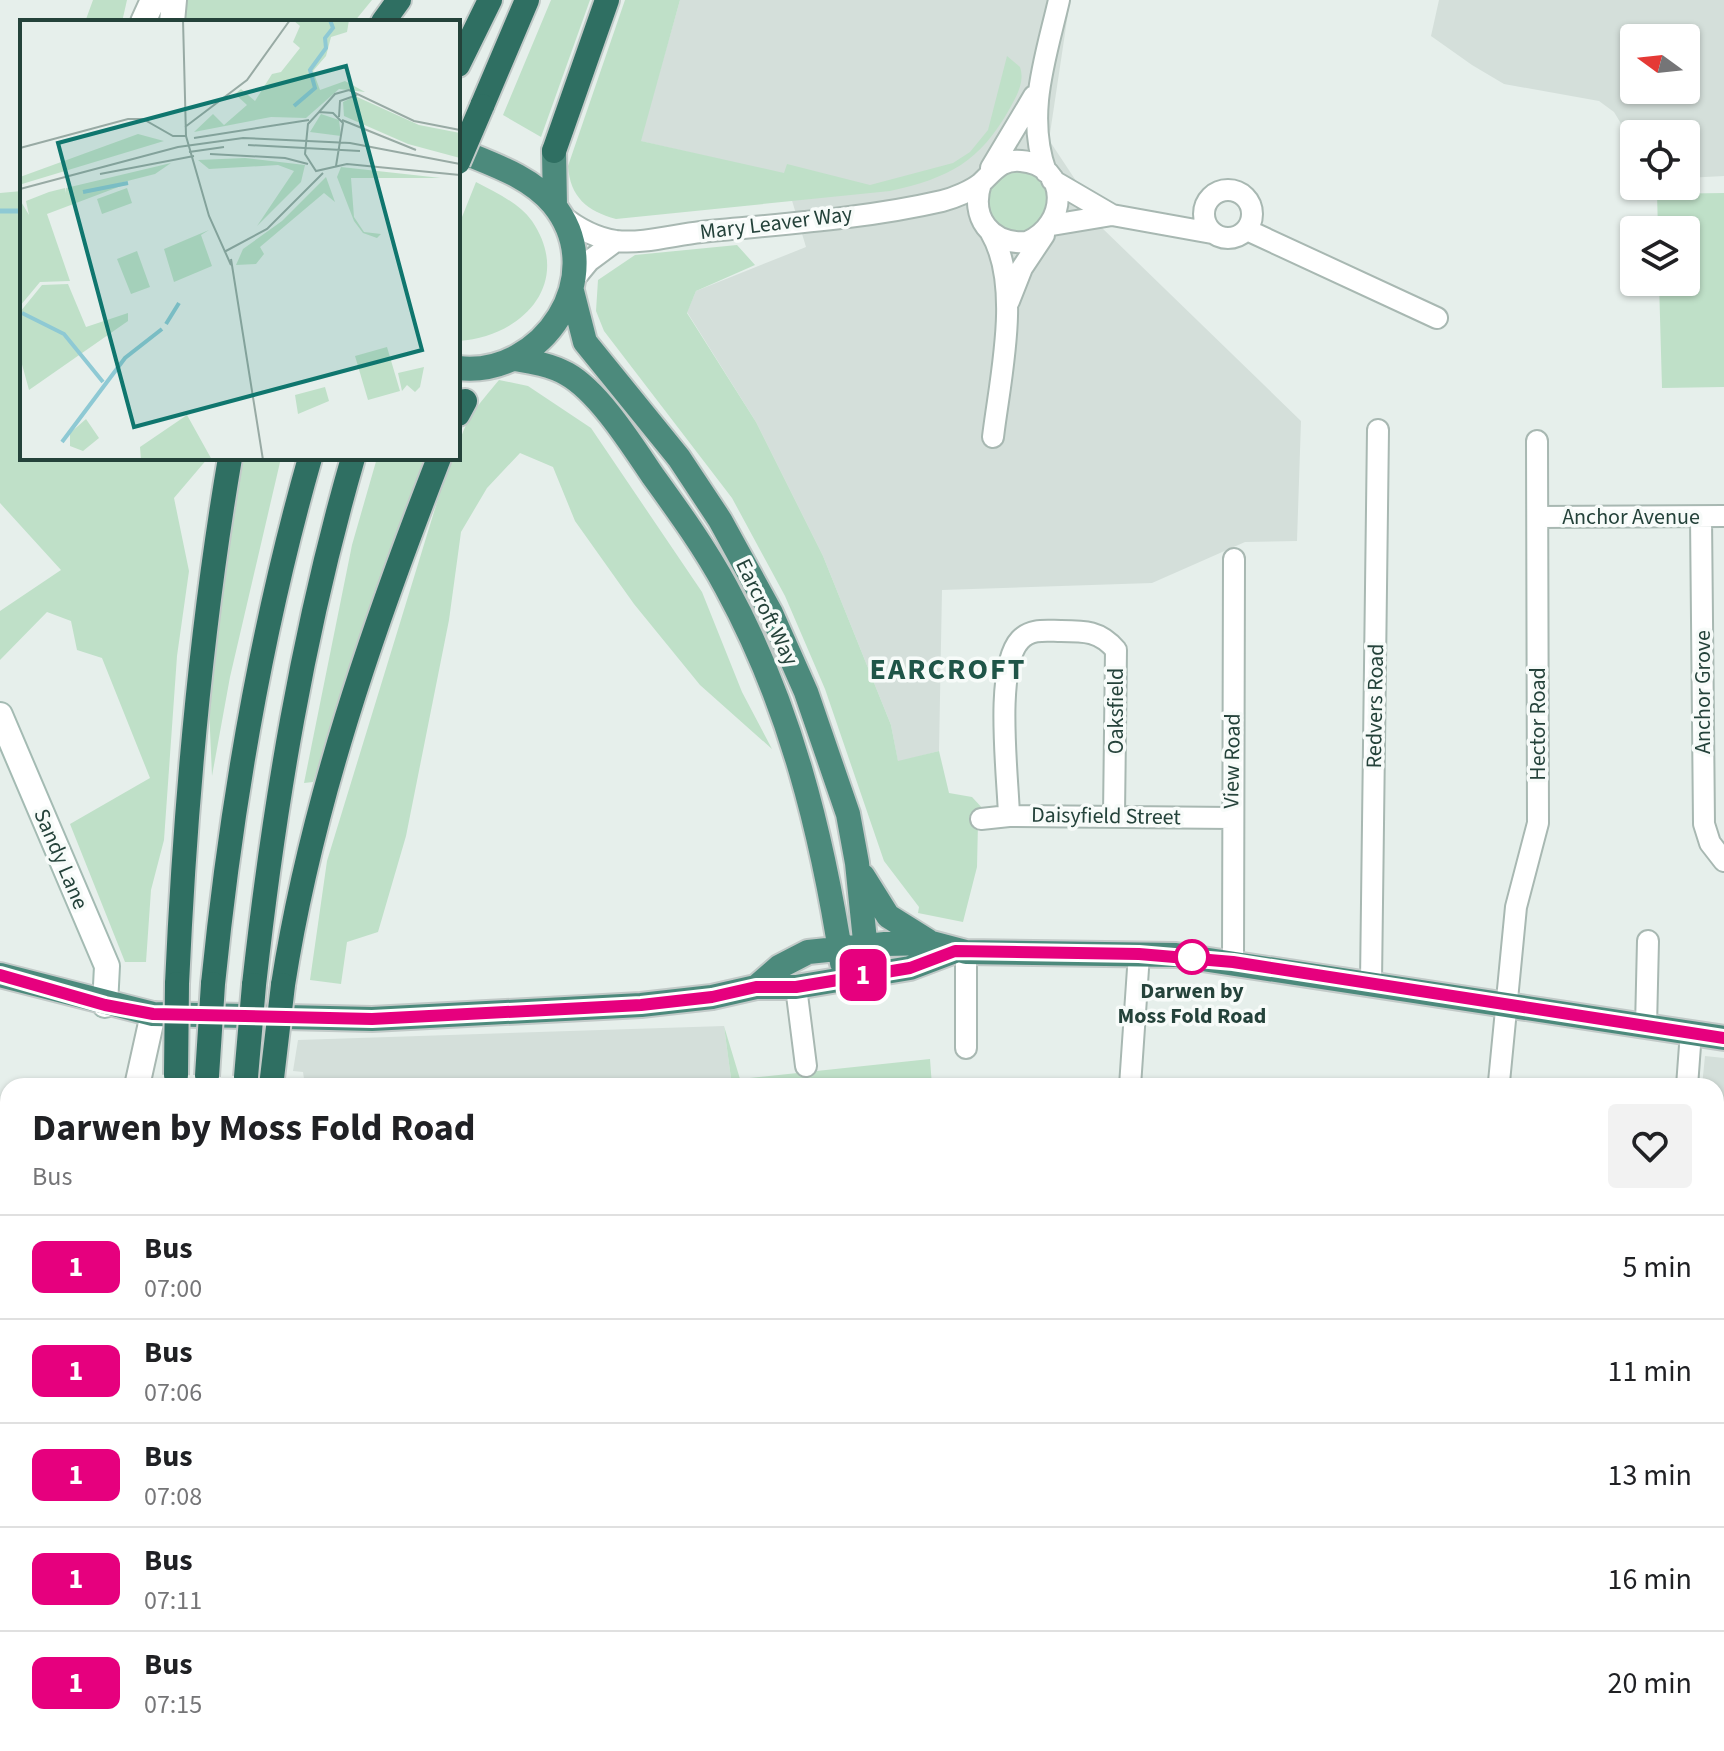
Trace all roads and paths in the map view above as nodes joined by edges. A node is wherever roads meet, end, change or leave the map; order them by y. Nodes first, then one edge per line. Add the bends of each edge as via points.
1 (153, 0) edge
2 (174, 0) edge
3 (399, 0) edge
4 (490, 0) edge
5 (527, 0) edge
6 (607, 0) edge
7 (1059, 0) edge
8 (144, 20) edge
9 (172, 20) edge
10 (384, 20) edge
11 (460, 61) edge
12 (1038, 89) junction
13 (460, 151) edge
14 (460, 157) edge
15 (1049, 176) junction
16 (984, 178) junction
17 (934, 202) junction
18 (1207, 204) junction
19 (558, 211) junction
20 (1112, 215) junction
21 (1161, 224) junction
22 (1050, 227) junction
23 (986, 228) junction
24 (1247, 230) junction
25 (1212, 233) junction
26 (616, 241) junction
27 (574, 284) junction
28 (1007, 309) junction
29 (1437, 318) dead end
30 (507, 362) junction
31 (460, 368) edge
32 (462, 408) edge
33 (1378, 430) dead end
34 (993, 437) dead end
35 (1537, 441) dead end
36 (230, 460) edge
37 (309, 460) edge
38 (352, 460) edge
39 (438, 460) edge
40 (1724, 516) edge
41 (1538, 517) junction
42 (1701, 517) junction
43 (1234, 559) dead end
44 (0, 715) edge
45 (1114, 815) junction
46 (1009, 816) junction
47 (1232, 818) junction
48 (981, 819) dead end
49 (1724, 861) edge
50 (857, 863) junction
51 (834, 905) junction
52 (1648, 941) dead end
53 (865, 946) junction
54 (840, 948) junction
55 (951, 949) junction
56 (808, 952) junction
57 (1139, 954) junction
58 (1233, 962) junction
59 (869, 974) junction
60 (0, 975) edge
61 (845, 977) junction
62 (1371, 982) junction
63 (756, 987) junction
64 (796, 987) junction
65 (1507, 1003) junction
66 (105, 1005) junction
67 (153, 1014) junction
68 (1646, 1027) junction
69 (1691, 1032) junction
70 (1724, 1038) edge
71 (966, 1048) dead end
72 (806, 1066) dead end
73 (139, 1078) edge
74 (177, 1078) edge
75 (207, 1078) edge
76 (246, 1078) edge
77 (272, 1078) edge
78 (1131, 1078) edge
79 (1499, 1078) edge
80 (1688, 1078) edge

1 - 8 main road
2 - 9 main road
3 - 10 highway
4 - 11 highway
5 - 14 highway, bridge
6 - 19 highway, Earcroft Way via 554,151
7 - 12 street
12 - 15 street via 1037,142
12 - 16 street
13 - 19 highway via 524,179
15 - 16 street via 1023,161 1010,161
15 - 20 street
15 - 22 street via 1059,202
16 - 17 street, Mary Leaver Way
16 - 23 street via 977,210
17 - 23 street via 965,213
17 - 26 street, Mary Leaver Way
18 - 21 street
18 - 24 street via 1220,192 1244,196 1252,209
18 - 25 street via 1205,219
19 - 26 street, Mary Leaver Way via 583,230
19 - 27 highway, Earcroft Way via 570,236
20 - 21 street
20 - 22 street
21 - 25 street
22 - 23 street via 1027,242 1014,243
22 - 28 street via 1022,268
23 - 28 street via 1002,262
24 - 25 street via 1228,239
24 - 29 street
26 - 27 street via 589,261
27 - 30 highway via 551,329
27 - 50 highway, Earcroft Way via 585,342 679,458 771,613 806,692 848,814
28 - 34 street
30 - 31 highway
30 - 32 highway
30 - 51 highway, Earcroft Way via 569,375 591,395 680,514 726,587 784,718
33 - 62 street, Redvers Road
35 - 41 street, Hector Road
36 - 74 highway, bridge via 197,686 183,841
37 - 75 highway, bridge via 278,579 233,819
38 - 76 highway, bridge via 293,709 268,861
39 - 77 highway, bridge via 386,607 301,882
40 - 42 street, Anchor Avenue
41 - 42 street, Anchor Avenue
41 - 65 street, Hector Road via 1538,823 1516,907
42 - 49 street, Anchor Grove via 1704,824
43 - 47 street, View Road
44 - 66 main road, Sandy Lane via 107,966
45 - 46 street, Daisyfield Street
45 - 46 street, Oaksfield via 1116,650 1105,637 1087,631 1034,631 1021,639 1007,672
45 - 47 street, Daisyfield Street
46 - 48 street, Daisyfield Street
47 - 58 street, View Road
50 - 53 highway, Earcroft Way
50 - 55 highway via 888,916
51 - 54 highway, Earcroft Way
51 - 56 highway
52 - 68 street
53 - 54 highway
53 - 55 highway
53 - 59 highway, Earcroft Way
54 - 56 highway
54 - 61 highway, Earcroft Way
55 - 57 highway
55 - 59 highway via 910,968
55 - 71 street
56 - 63 highway
57 - 58 highway
57 - 78 street
58 - 62 highway
59 - 61 highway
60 - 66 highway
61 - 64 highway
62 - 65 highway
63 - 64 highway
63 - 67 highway via 641,1005 372,1019
64 - 72 street
65 - 68 highway
65 - 79 street, Hector Road
66 - 67 highway
67 - 73 main road
68 - 69 highway
69 - 70 highway
69 - 80 street

